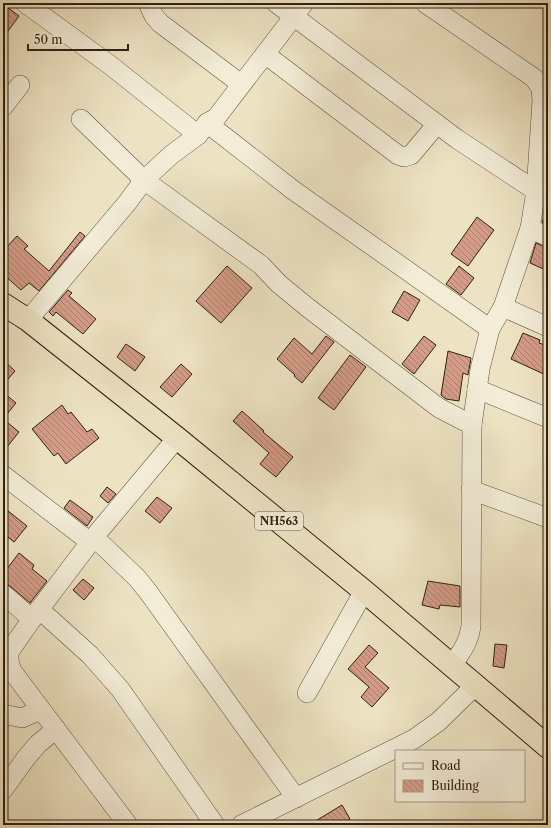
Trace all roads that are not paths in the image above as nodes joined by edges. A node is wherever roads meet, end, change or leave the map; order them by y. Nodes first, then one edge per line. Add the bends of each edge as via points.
1 (25, 3) edge
2 (148, 3) edge
3 (276, 3) edge
4 (425, 3) edge
5 (299, 10) edge
6 (265, 54) junction
7 (241, 84) junction
8 (20, 85) dead end
9 (3, 108) edge
10 (81, 120) dead end
11 (437, 124) junction
12 (203, 129) junction
13 (144, 180) junction
14 (536, 192) junction
15 (530, 228) junction
16 (548, 237) edge
17 (3, 304) edge
18 (503, 307) junction
19 (28, 320) junction
20 (548, 327) edge
21 (490, 328) junction
22 (477, 389) junction
23 (548, 418) edge
24 (472, 425) junction
25 (177, 438) junction
26 (3, 475) edge
27 (471, 490) junction
28 (548, 518) edge
29 (92, 540) junction
30 (364, 591) junction
31 (3, 594) edge
32 (36, 614) junction
33 (452, 665) junction
34 (476, 685) junction
35 (307, 693) dead end
36 (40, 710) junction
37 (3, 714) edge
38 (56, 729) junction
39 (548, 747) edge
40 (3, 790) edge
41 (296, 798) junction
42 (128, 825) edge
43 (215, 825) edge
44 (241, 825) edge

1 - 12 street
2 - 7 street via 160,23
3 - 5 street
4 - 14 street via 522,69 534,78 541,88
5 - 6 street
5 - 11 street
6 - 7 street
6 - 11 street via 398,155 412,155
7 - 12 street via 216,118
8 - 9 street
10 - 13 street
11 - 14 street
12 - 13 street via 171,154
12 - 21 street
13 - 19 street
13 - 24 street via 261,265 307,307 439,408
14 - 15 street
15 - 16 street
15 - 18 street
17 - 19 highway, NH563
18 - 20 street
18 - 21 street
19 - 25 highway, NH563
21 - 22 street
22 - 23 street
22 - 24 street
24 - 27 street
25 - 29 street
25 - 30 highway, NH563
26 - 29 street
27 - 28 street
27 - 33 street via 470,634
29 - 32 street
29 - 41 street via 137,578 150,593
30 - 33 highway, NH563
30 - 35 street
31 - 32 street
32 - 36 street via 9,652 8,660 12,671
32 - 43 street via 90,655 120,689
33 - 34 highway, NH563
34 - 39 highway, NH563
34 - 41 street via 438,722 414,739
36 - 37 street via 22,718
36 - 38 street
38 - 40 street via 38,744
38 - 42 street
41 - 44 street

